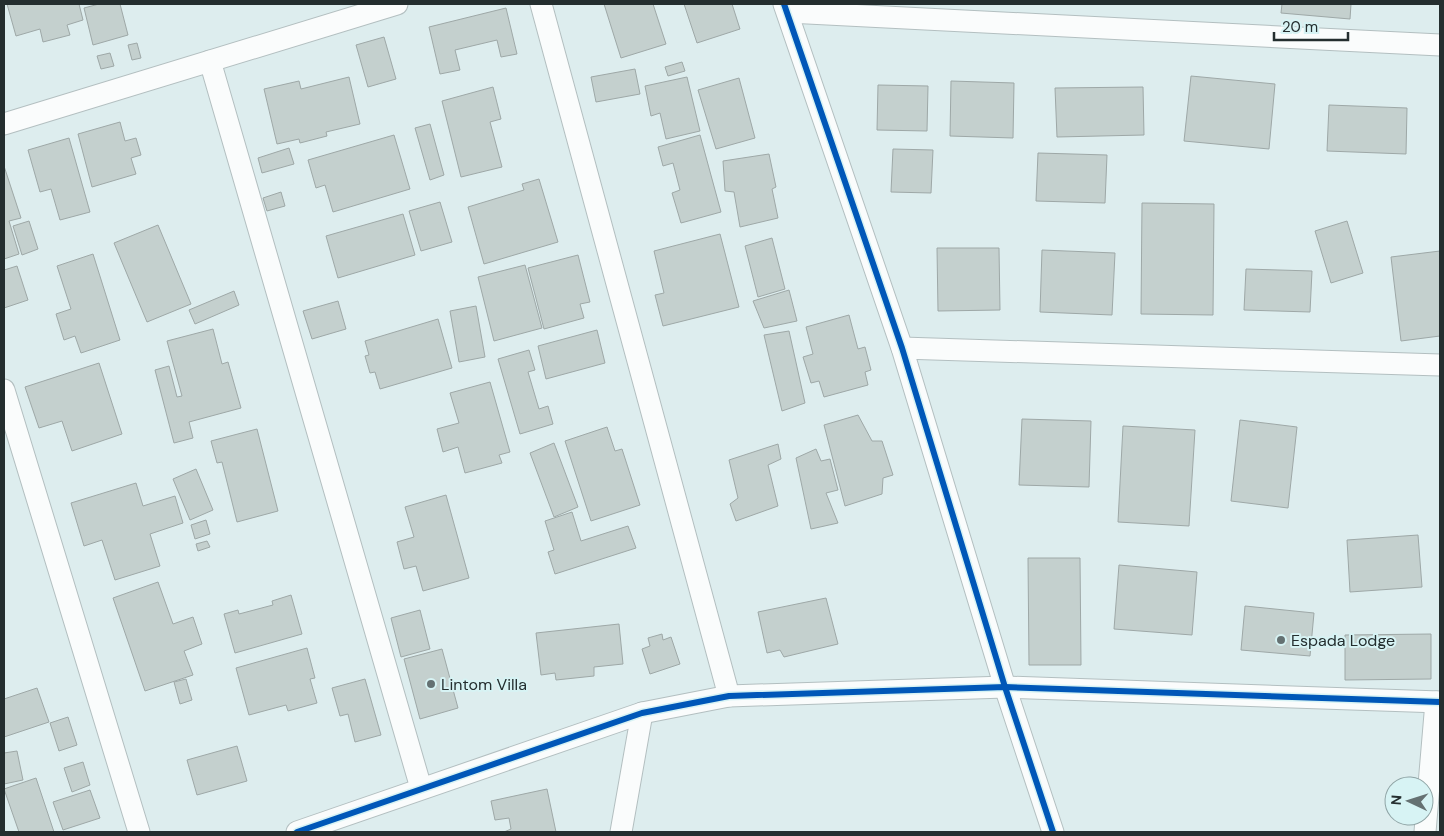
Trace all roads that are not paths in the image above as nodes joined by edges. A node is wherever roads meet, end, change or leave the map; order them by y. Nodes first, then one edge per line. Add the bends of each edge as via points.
1 (397, 4) edge
2 (541, 4) edge
3 (786, 8) edge
4 (1440, 44) edge
5 (210, 61) junction
6 (4, 124) edge
7 (902, 348) junction
8 (1440, 365) edge
9 (4, 390) edge
10 (1005, 687) junction
11 (729, 696) junction
12 (1438, 702) edge
13 (642, 713) junction
14 (421, 788) junction
15 (139, 832) edge
16 (296, 832) edge
17 (621, 832) edge
18 (1053, 832) edge
19 (1425, 832) edge

1 - 5 street
2 - 11 street
3 - 4 street
3 - 7 street
5 - 6 street
5 - 14 street
7 - 8 street
7 - 10 street
9 - 15 street
10 - 11 street
10 - 12 street
10 - 18 street
11 - 13 street
12 - 19 street
13 - 14 street
13 - 17 street
14 - 16 street

